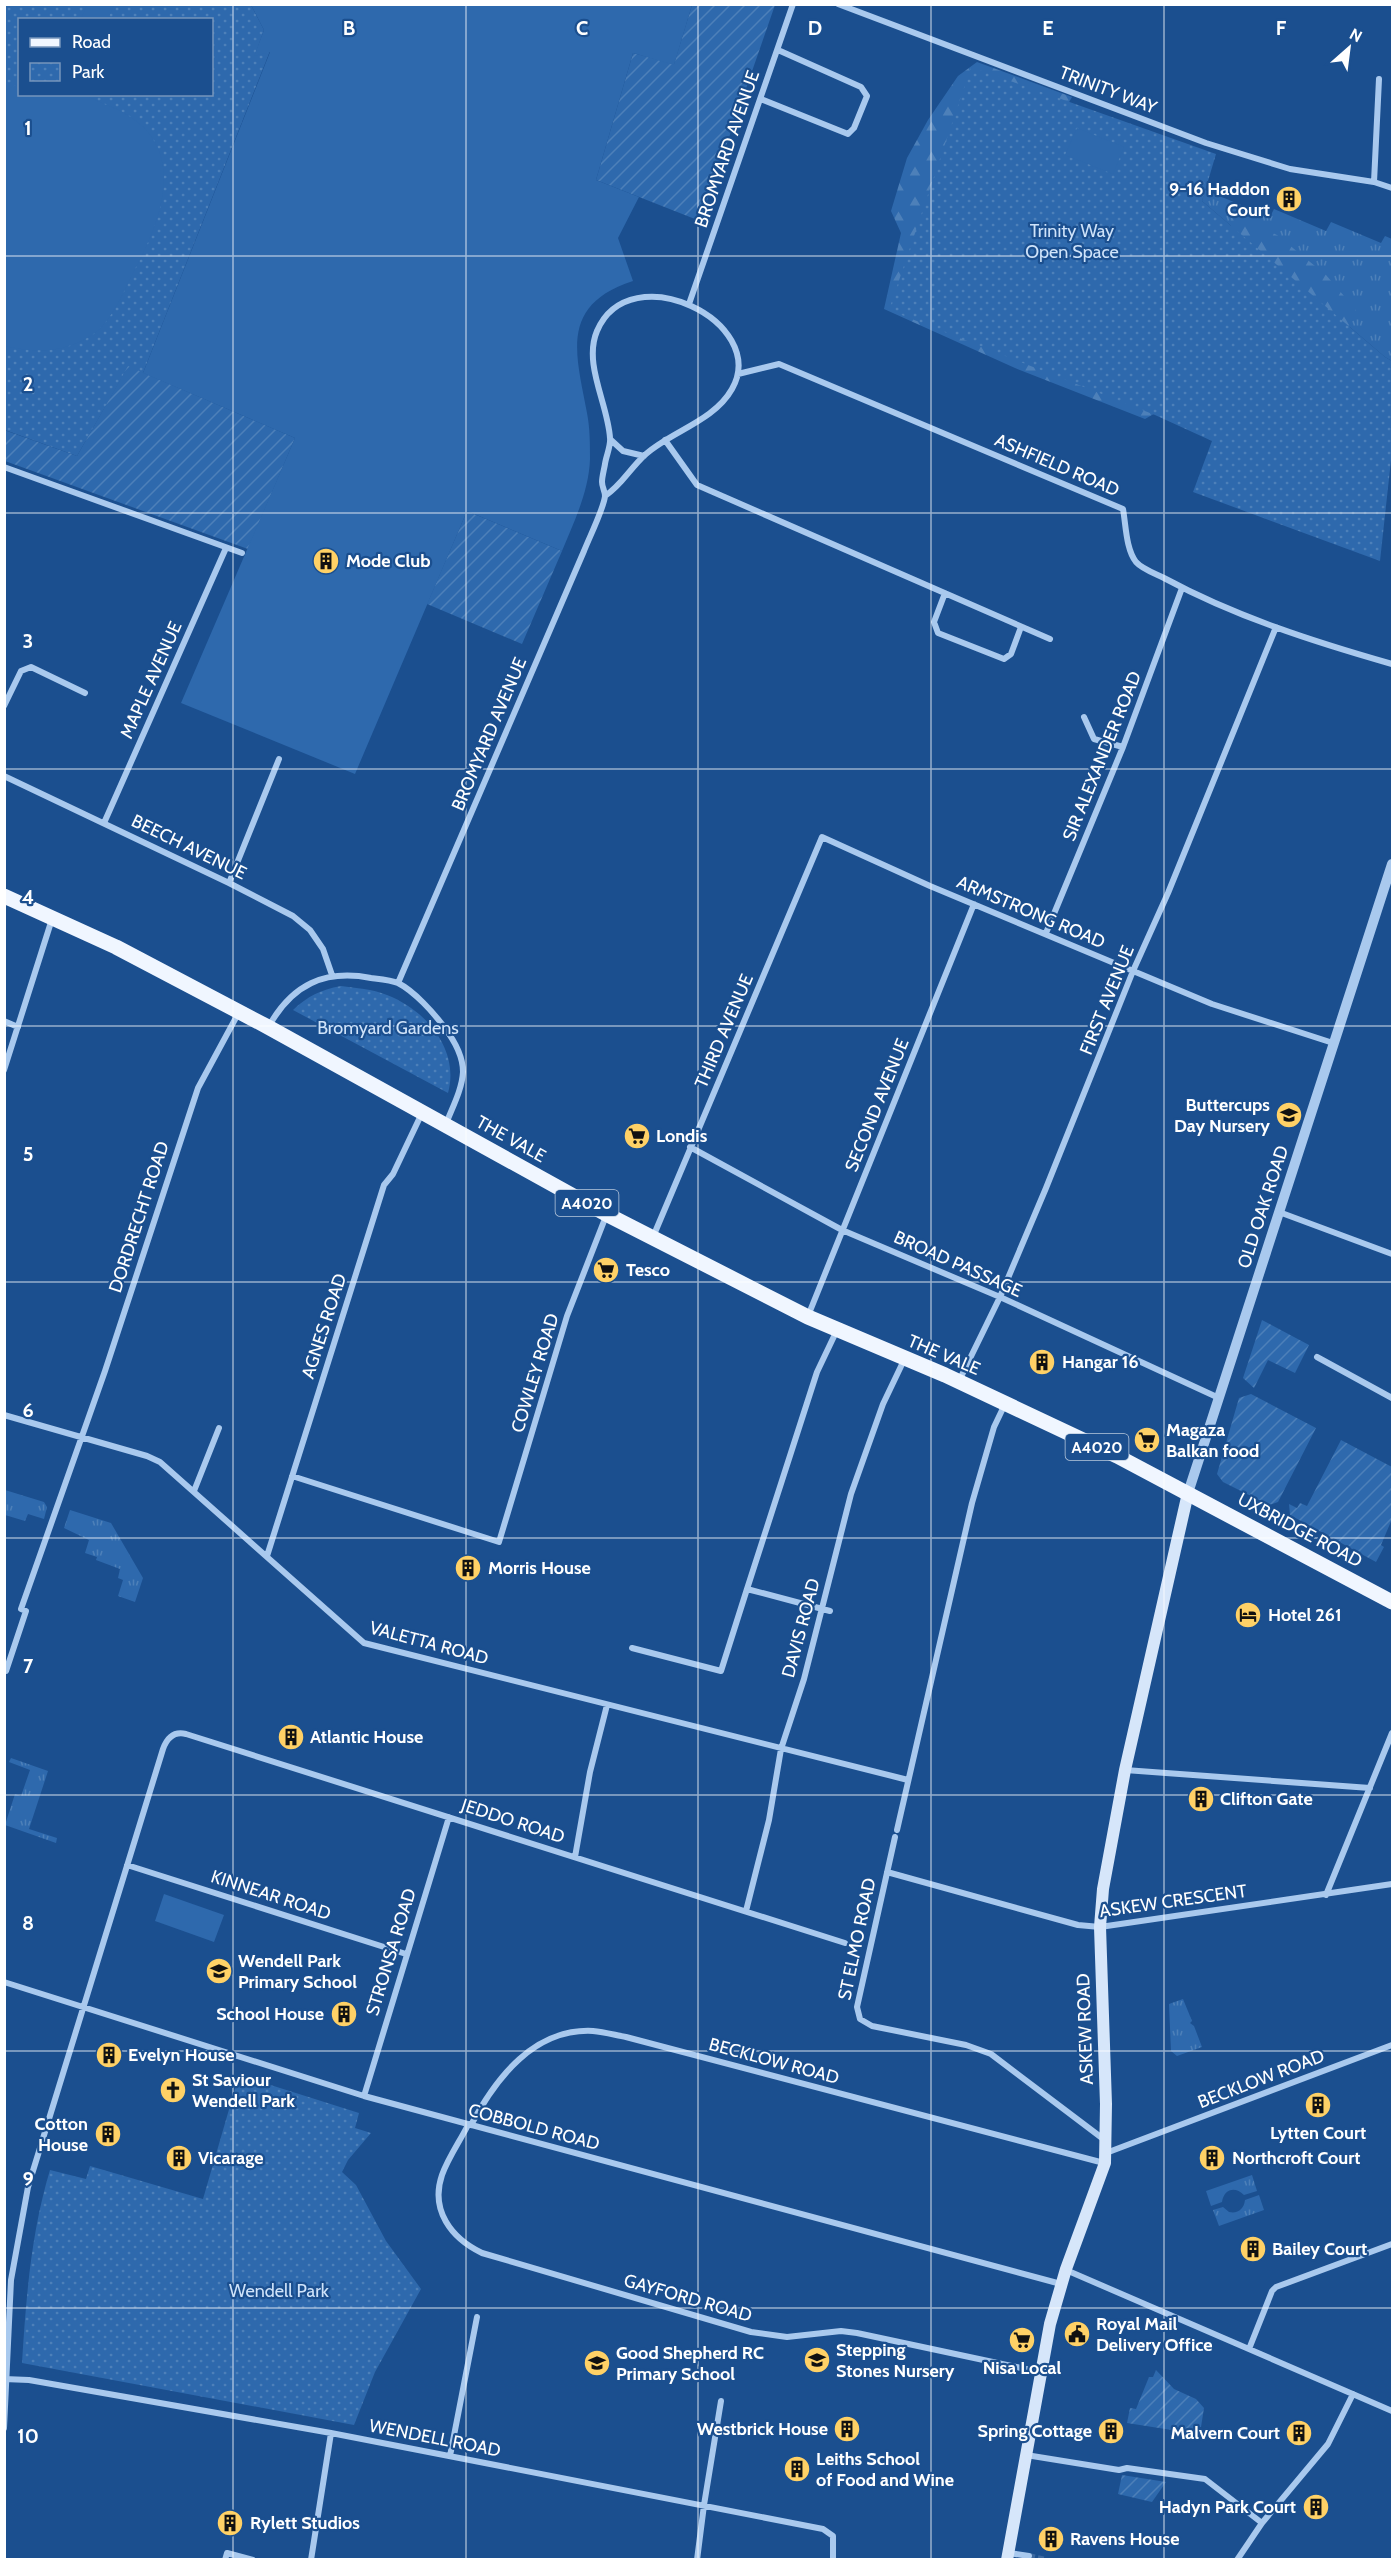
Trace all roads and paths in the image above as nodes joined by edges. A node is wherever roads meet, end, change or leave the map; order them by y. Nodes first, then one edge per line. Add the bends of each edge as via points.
1 (793, 4) edge
2 (838, 4) edge
3 (778, 50) junction
4 (1378, 79) dead end
5 (761, 99) junction
6 (1374, 182) junction
7 (1392, 188) edge
8 (689, 304) junction
9 (738, 374) junction
10 (611, 440) junction
11 (665, 440) junction
12 (644, 456) junction
13 (4, 467) edge
14 (605, 496) junction
15 (226, 548) junction
16 (242, 553) dead end
17 (1182, 588) junction
18 (945, 593) junction
19 (1021, 627) junction
20 (1276, 627) junction
21 (1050, 639) dead end
22 (1392, 664) edge
23 (85, 693) dead end
24 (4, 706) edge
25 (1084, 717) dead end
26 (1123, 747) junction
27 (279, 759) dead end
28 (4, 776) edge
29 (104, 823) junction
30 (822, 837) joint
31 (1392, 864) edge
32 (230, 883) junction
33 (4, 896) edge
34 (974, 904) junction
35 (52, 917) junction
36 (1046, 933) junction
37 (1133, 971) junction
38 (332, 975) junction
39 (398, 983) junction
40 (240, 1012) junction
41 (4, 1021) edge
42 (18, 1027) junction
43 (268, 1027) junction
44 (1333, 1042) junction
45 (4, 1070) edge
46 (422, 1112) junction
47 (446, 1124) junction
48 (690, 1147) junction
49 (1279, 1212) junction
50 (606, 1214) junction
51 (842, 1230) junction
52 (652, 1237) junction
53 (1392, 1254) edge
54 (1000, 1297) junction
55 (808, 1317) junction
56 (837, 1330) junction
57 (1317, 1357) dead end
58 (904, 1359) junction
59 (958, 1381) junction
60 (1219, 1398) junction
61 (1392, 1398) edge
62 (1005, 1403) junction
63 (4, 1414) edge
64 (219, 1428) dead end
65 (83, 1438) junction
66 (292, 1476) junction
67 (194, 1491) junction
68 (1188, 1493) junction
69 (267, 1556) junction
70 (747, 1589) junction
71 (1392, 1602) edge
72 (822, 1609) junction
73 (830, 1611) dead end
74 (632, 1648) dead end
75 (6, 1671) edge
76 (607, 1705) junction
77 (1392, 1733) edge
78 (781, 1749) junction
79 (1125, 1770) junction
80 (908, 1780) junction
81 (1370, 1788) junction
82 (449, 1817) junction
83 (574, 1857) junction
84 (127, 1865) junction
85 (887, 1872) junction
86 (1392, 1884) edge
87 (1326, 1895) junction
88 (746, 1911) junction
89 (1100, 1927) junction
90 (845, 1942) dead end
91 (406, 1954) junction
92 (4, 1982) edge
93 (83, 2007) junction
94 (1392, 2045) edge
95 (364, 2096) junction
96 (469, 2125) junction
97 (1106, 2152) junction
98 (1390, 2246) edge
99 (1066, 2270) junction
100 (1061, 2284) junction
101 (477, 2317) dead end
102 (1250, 2349) junction
103 (1040, 2372) junction
104 (5, 2379) edge
105 (1353, 2394) junction
106 (721, 2401) dead end
107 (1392, 2411) edge
108 (4, 2428) edge
109 (331, 2433) junction
110 (1026, 2455) junction
111 (450, 2456) junction
112 (704, 2505) junction
113 (1262, 2523) junction
114 (1008, 2556) edge
115 (1029, 2556) dead end
116 (225, 2559) edge
117 (253, 2559) edge
118 (311, 2559) edge
119 (697, 2559) edge
120 (833, 2559) edge
121 (1237, 2559) edge

1 - 3 street, BROMYARD AVENUE
2 - 6 street, TRINITY WAY via 1206,143 1290,169
3 - 5 street, BROMYARD AVENUE
3 - 5 street via 861,87 867,96 848,134
4 - 6 street
5 - 8 street, BROMYARD AVENUE
6 - 7 street, TRINITY WAY
8 - 9 street, BROMYARD AVENUE via 730,337
8 - 10 street, BROMYARD AVENUE via 667,297 642,296 620,306 597,332 596,373
9 - 11 street, BROMYARD AVENUE via 732,390 720,404
9 - 17 street, ASHFIELD ROAD via 779,364 1123,509 1129,547 1137,564
10 - 12 street via 623,451
10 - 14 street, BROMYARD AVENUE via 602,482
11 - 12 street, BROMYARD AVENUE
11 - 18 street via 697,485
12 - 14 street, BROMYARD AVENUE via 618,488
13 - 15 street
14 - 39 street, BROMYARD AVENUE
15 - 16 street
15 - 29 street, MAPLE AVENUE
17 - 20 street, ASHFIELD ROAD
17 - 26 street, SIR ALEXANDER ROAD
18 - 19 street
18 - 19 street via 934,622 938,633 1004,659 1011,654
19 - 21 street
20 - 22 street, ASHFIELD ROAD
20 - 37 street, FIRST AVENUE
23 - 24 street via 30,667 21,671
25 - 26 street via 1094,739
26 - 36 street, SIR ALEXANDER ROAD
27 - 32 street
28 - 29 street, BEECH AVENUE
29 - 32 street, BEECH AVENUE
30 - 34 street, ARMSTRONG ROAD
30 - 48 street, THIRD AVENUE
31 - 44 street, OLD OAK ROAD
32 - 38 street, BEECH AVENUE via 293,916 310,930 323,949
33 - 35 main road, THE VALE / A4020
34 - 36 street, ARMSTRONG ROAD
34 - 51 street, SECOND AVENUE
35 - 40 main road, THE VALE / A4020
35 - 42 street
36 - 37 street, ARMSTRONG ROAD
37 - 44 street, ARMSTRONG ROAD via 1212,1004
37 - 54 street, FIRST AVENUE
38 - 39 street
38 - 43 street via 306,985 280,1005
39 - 47 street via 434,1012 456,1043 463,1072
40 - 43 main road, THE VALE / A4020
40 - 65 street, DORDRECHT ROAD via 198,1088
41 - 42 street
42 - 45 street
43 - 46 main road, THE VALE / A4020
44 - 49 street, OLD OAK ROAD
46 - 47 main road, THE VALE / A4020
46 - 66 street, AGNES ROAD via 384,1185
47 - 50 main road, THE VALE / A4020
48 - 51 street, BROAD PASSAGE
48 - 52 street, THIRD AVENUE
49 - 53 street
49 - 60 street, OLD OAK ROAD
50 - 52 main road, THE VALE / A4020
50 - 66 street, COWLEY ROAD via 567,1316 499,1542
51 - 54 street, BROAD PASSAGE
51 - 55 street, SECOND AVENUE
52 - 55 main road, THE VALE / A4020
54 - 59 street, FIRST AVENUE
54 - 60 street, BROAD PASSAGE
55 - 56 main road, THE VALE / A4020
56 - 58 main road, THE VALE / A4020
56 - 70 street via 817,1372
57 - 61 street
58 - 59 main road, THE VALE / A4020
58 - 72 street, DAVIS ROAD via 851,1494
59 - 62 main road, THE VALE / A4020
60 - 68 street, OLD OAK ROAD
62 - 68 main road, A4020
62 - 80 street, ST ELMO ROAD via 972,1503
63 - 65 street, VALETTA ROAD
64 - 67 street
65 - 67 street, VALETTA ROAD via 154,1459
65 - 75 street, DORDRECHT ROAD via 21,1609 26,1611
66 - 69 street, AGNES ROAD
67 - 69 street, VALETTA ROAD
68 - 71 main road, UXBRIDGE ROAD / A4020
68 - 79 main road, ASKEW ROAD
69 - 76 street, VALETTA ROAD via 364,1643
70 - 72 street
70 - 74 street via 721,1671
72 - 73 street
72 - 78 street, DAVIS ROAD
76 - 78 street, VALETTA ROAD
76 - 83 street
77 - 81 street
78 - 80 street, VALETTA ROAD
78 - 88 street, DAVIS ROAD via 769,1820
79 - 81 street
79 - 89 main road, ASKEW ROAD via 1103,1888
80 - 85 street, ST ELMO ROAD
81 - 87 street
82 - 83 street, JEDDO ROAD
82 - 84 street, JEDDO ROAD via 176,1733 163,1749
82 - 91 street, STRONSA ROAD
83 - 88 street, JEDDO ROAD
84 - 91 street, KINNEAR ROAD
84 - 93 street
85 - 89 street, ASKEW CRESCENT via 1078,1925
85 - 97 street, ST ELMO ROAD via 857,2007 860,2019 873,2026 991,2054
86 - 87 street, ASKEW CRESCENT
87 - 89 street, ASKEW CRESCENT
88 - 90 street, JEDDO ROAD
89 - 97 main road, ASKEW ROAD
91 - 95 street, STRONSA ROAD
92 - 93 street, COBBOLD ROAD
93 - 95 street, COBBOLD ROAD
93 - 104 street via 21,2220 11,2280
94 - 97 street, BECKLOW ROAD
95 - 96 street, COBBOLD ROAD
96 - 97 street, BECKLOW ROAD via 489,2093 524,2054 550,2039 593,2031
96 - 100 street, COBBOLD ROAD
96 - 103 street, GAYFORD ROAD via 442,2173 439,2200 454,2235 482,2253 757,2333 787,2337 857,2333
97 - 99 main road, ASKEW ROAD
98 - 102 street via 1276,2287
99 - 100 main road, ASKEW ROAD
99 - 102 street
100 - 103 main road, ASKEW ROAD
101 - 111 street
102 - 105 street
103 - 110 main road, ASKEW ROAD
104 - 108 street
104 - 109 street, WENDELL ROAD
105 - 107 street
105 - 113 street via 1328,2444
106 - 112 street
109 - 111 street, WENDELL ROAD
109 - 118 street
110 - 113 street via 1205,2479
110 - 114 main road, ASKEW ROAD
111 - 112 street, WENDELL ROAD
112 - 119 street
112 - 120 street, WENDELL ROAD via 828,2531 834,2541
113 - 121 street
114 - 115 street
116 - 117 street via 227,2553

